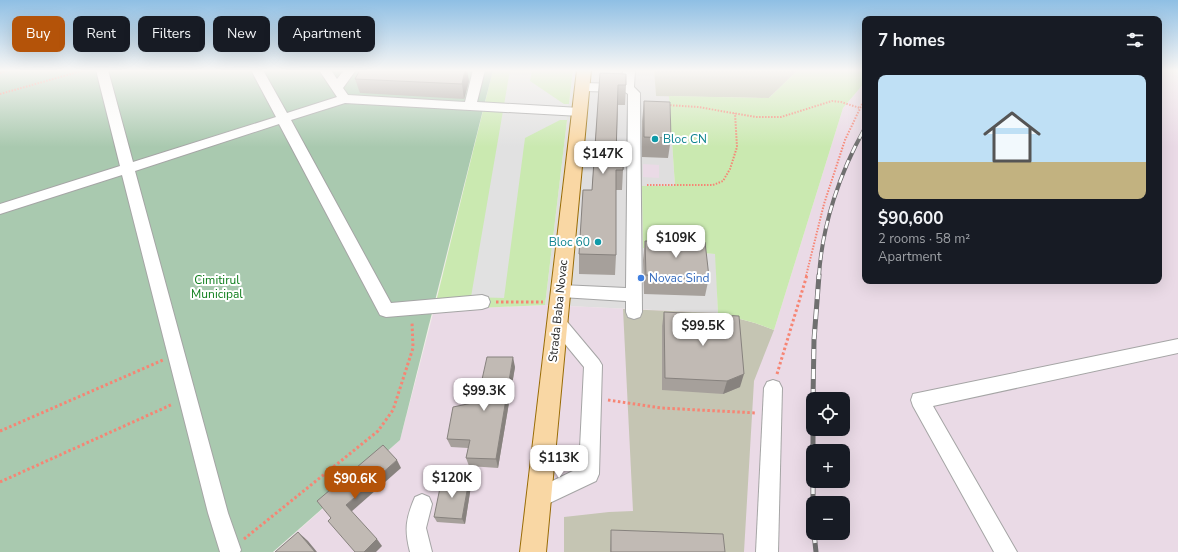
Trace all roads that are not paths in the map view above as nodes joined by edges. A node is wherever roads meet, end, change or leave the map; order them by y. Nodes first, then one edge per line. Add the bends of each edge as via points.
1 (109, 96) edge
2 (270, 96) edge
3 (334, 96) edge
4 (368, 96) edge
5 (473, 96) edge
6 (582, 96) edge
7 (634, 96) edge
8 (470, 106) junction
9 (580, 112) junction
10 (282, 118) junction
11 (127, 168) junction
12 (0, 210) edge
13 (634, 295) junction
14 (560, 296) junction
15 (482, 302) road end
16 (634, 312) dead end
17 (557, 322) junction
18 (1178, 346) edge
19 (773, 388) road end
20 (539, 498) junction
21 (422, 504) dead end
22 (230, 550) road end
23 (421, 552) edge
24 (533, 552) edge
25 (767, 552) edge
26 (1006, 552) edge

1 - 11 lane
2 - 10 lane
3 - 10 lane
4 - 8 lane
5 - 8 lane
6 - 9 main road, Strada Baba Novac
7 - 13 lane
8 - 9 lane
9 - 14 main road, Strada Baba Novac
10 - 11 lane
10 - 15 lane via 386,310
11 - 12 lane
11 - 22 lane
13 - 14 lane
13 - 16 lane
14 - 17 main road, Strada Baba Novac
17 - 20 main road, Strada Baba Novac
17 - 20 lane via 593,365 589,474
18 - 26 lane via 920,400
19 - 25 lane
20 - 24 main road, Strada Baba Novac
21 - 23 lane via 415,522 415,534

